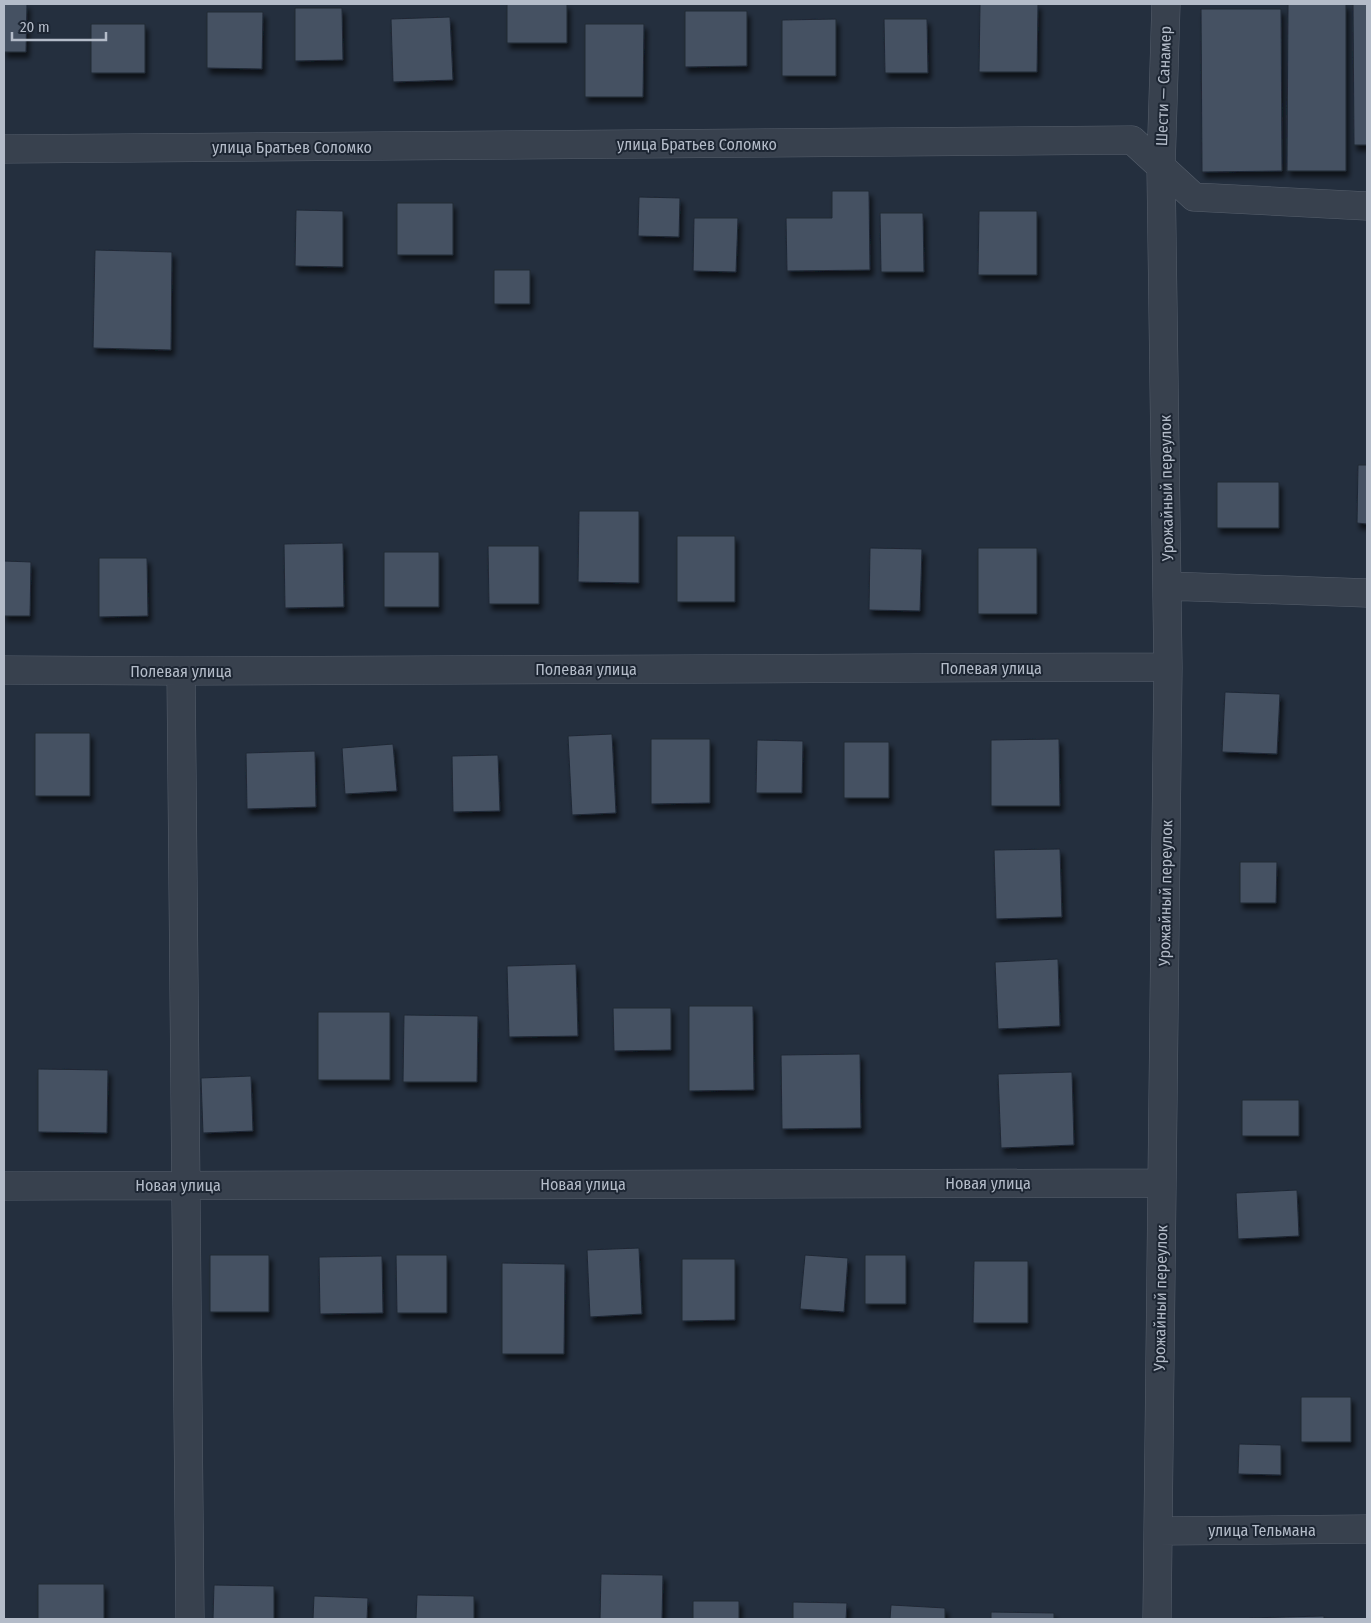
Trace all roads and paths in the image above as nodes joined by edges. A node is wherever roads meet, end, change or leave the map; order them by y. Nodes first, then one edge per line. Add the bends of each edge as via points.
1 (1166, 4) edge
2 (4, 149) edge
3 (1161, 167) junction
4 (1367, 206) edge
5 (1167, 586) junction
6 (1367, 593) edge
7 (1168, 667) junction
8 (4, 670) edge
9 (181, 671) junction
10 (1161, 1183) junction
11 (186, 1184) junction
12 (4, 1186) edge
13 (1367, 1529) edge
14 (1158, 1531) junction
15 (190, 1619) edge
16 (1157, 1619) edge

1 - 3 street, Шести — Санамер
2 - 3 street, улица Братьев Соломко via 1132,140
3 - 4 street, улица Братьев Соломко via 1194,197
3 - 5 street, Урожайный переулок
5 - 6 street
5 - 7 street, Урожайный переулок
7 - 9 street, Полевая улица
7 - 10 street, Урожайный переулок
8 - 9 street, Полевая улица
9 - 11 street
10 - 11 street, Новая улица
10 - 14 street, Урожайный переулок
11 - 12 street, Новая улица
11 - 15 street
13 - 14 street, улица Тельмана
14 - 16 street, Урожайный переулок

